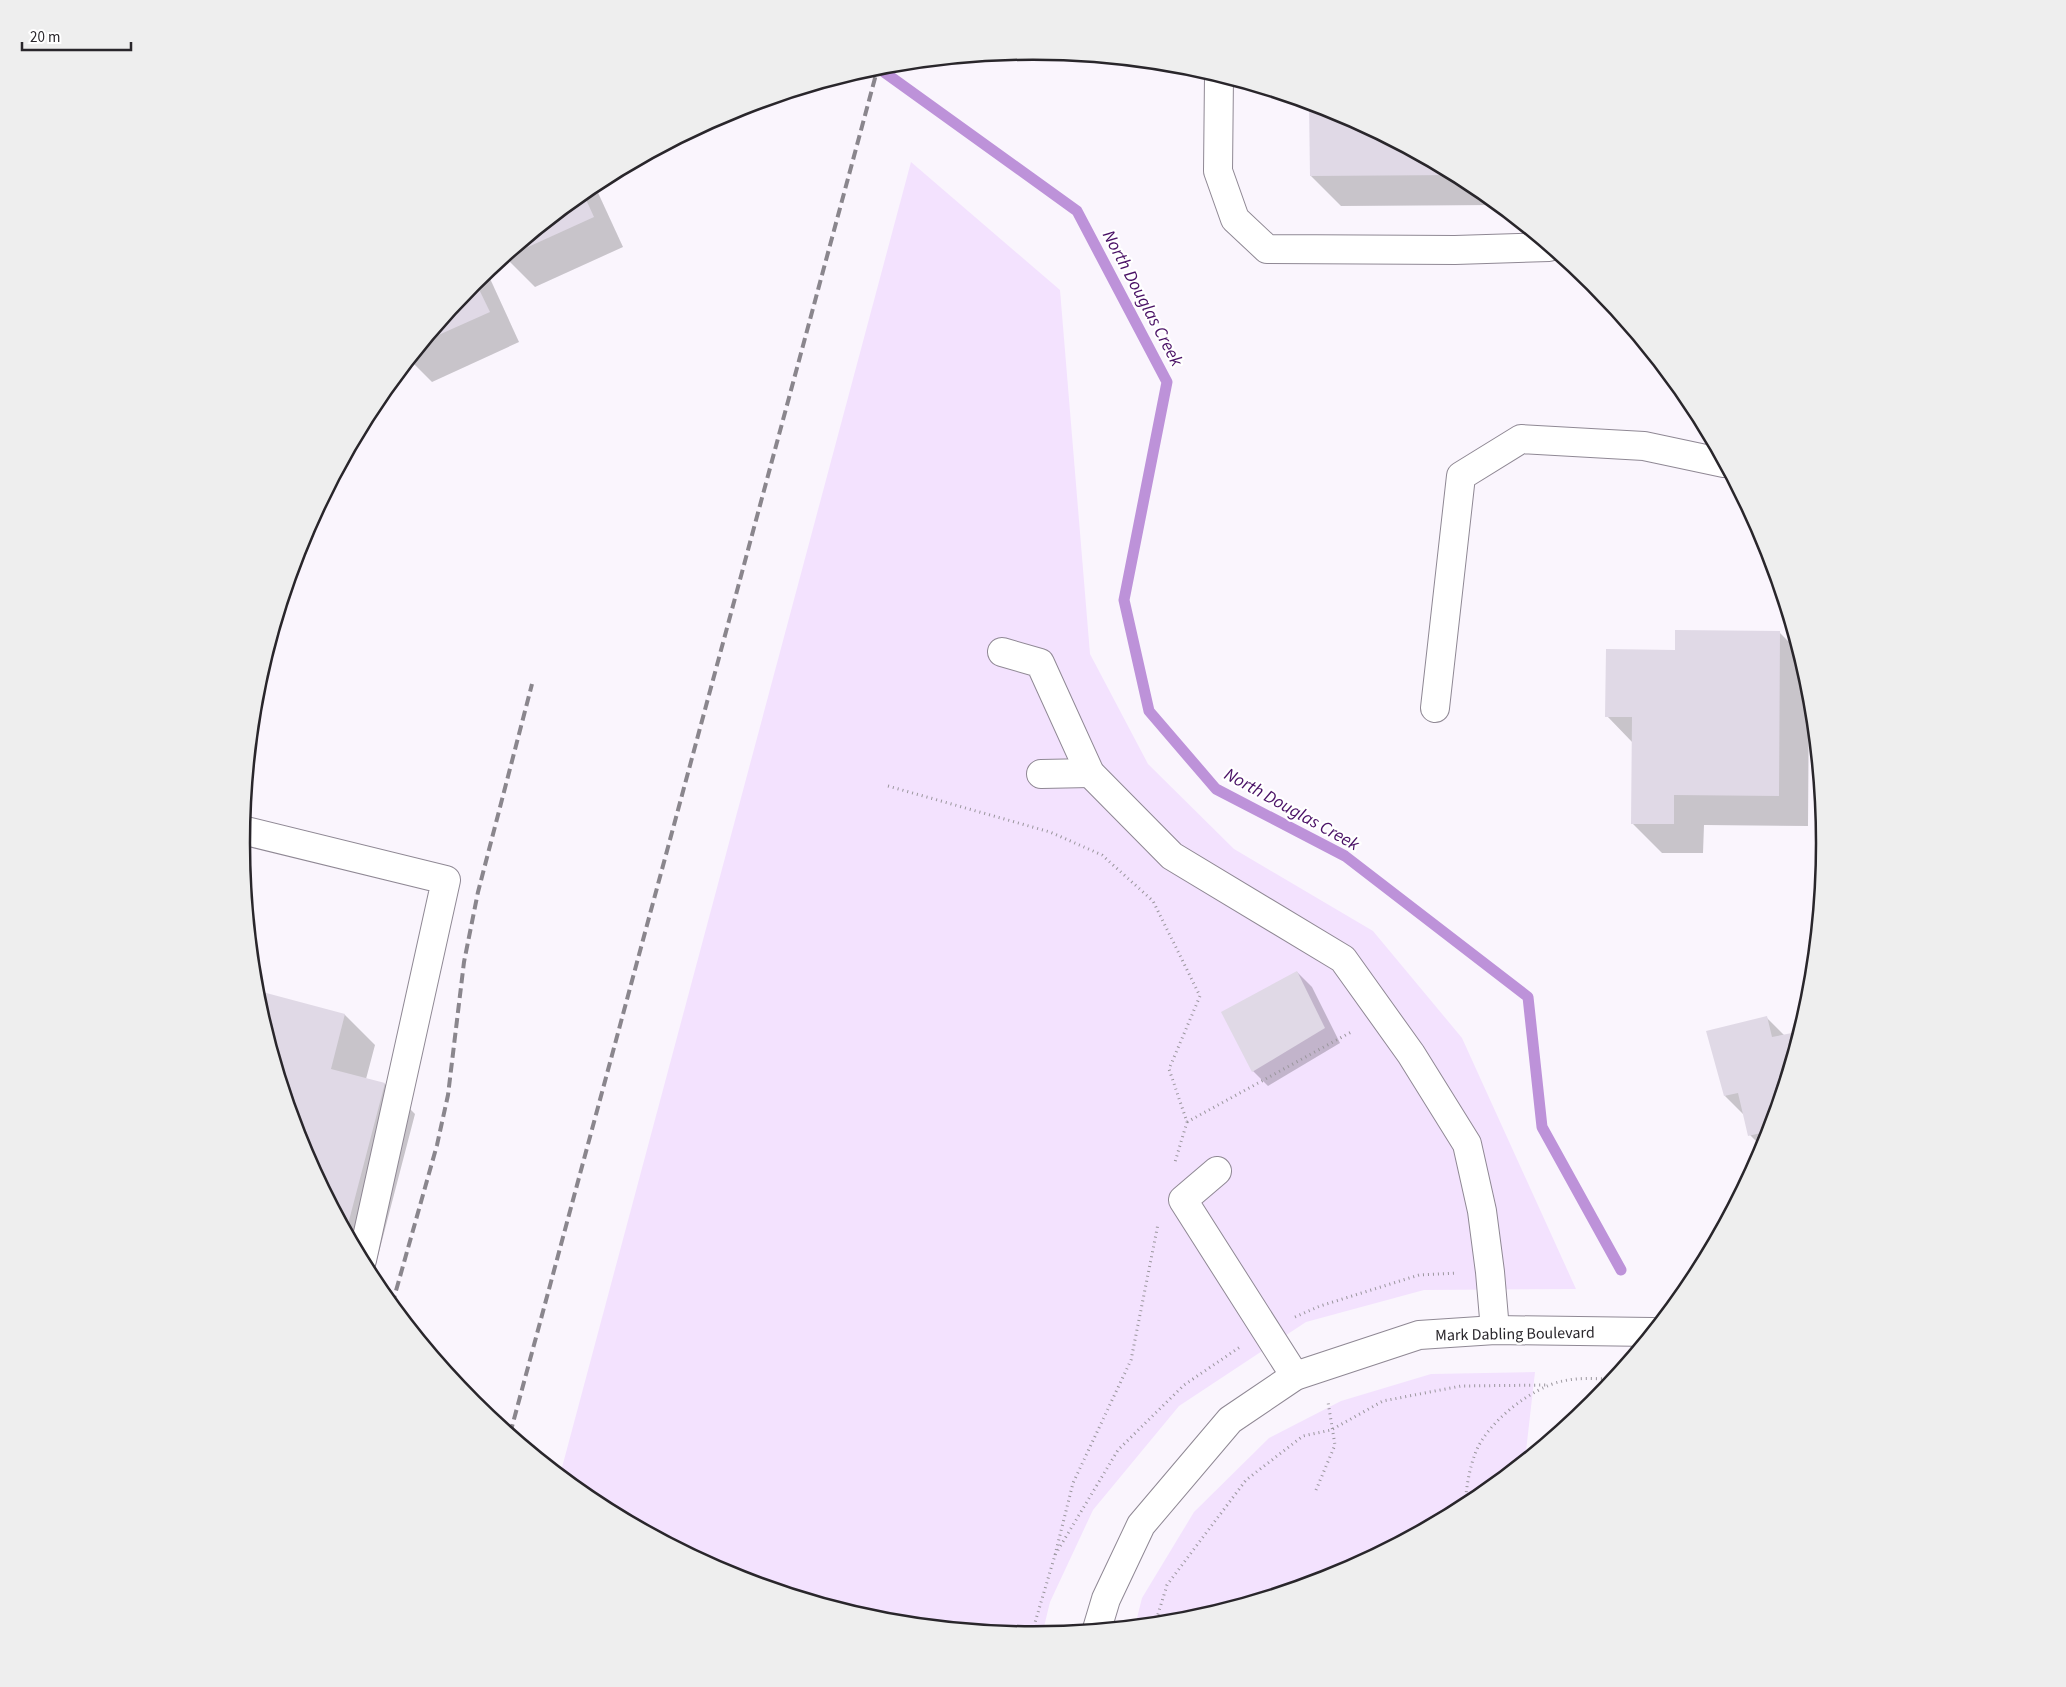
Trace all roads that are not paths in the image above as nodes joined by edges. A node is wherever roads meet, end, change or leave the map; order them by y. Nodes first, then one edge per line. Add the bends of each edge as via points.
1 (1219, 83) edge
2 (1542, 247) edge
3 (1717, 462) edge
4 (1002, 652) dead end
5 (1435, 708) dead end
6 (1090, 772) junction
7 (1041, 774) dead end
8 (249, 832) edge
9 (1217, 1171) dead end
10 (364, 1251) edge
11 (1495, 1330) junction
12 (1645, 1332) edge
13 (1294, 1376) junction
14 (1099, 1624) edge

1 - 2 street via 1218,171 1235,219 1267,249
3 - 5 street via 1644,446 1521,439 1461,476
4 - 6 street via 1040,663
6 - 7 street
6 - 11 street via 1172,856 1343,959 1411,1054 1467,1144 1482,1211
8 - 10 street via 446,880
9 - 13 street via 1183,1200
11 - 12 street, Mark Dabling Boulevard
11 - 13 street, Mark Dabling Boulevard via 1419,1335
13 - 14 street, Mark Dabling Boulevard via 1230,1420 1141,1526 1106,1599

